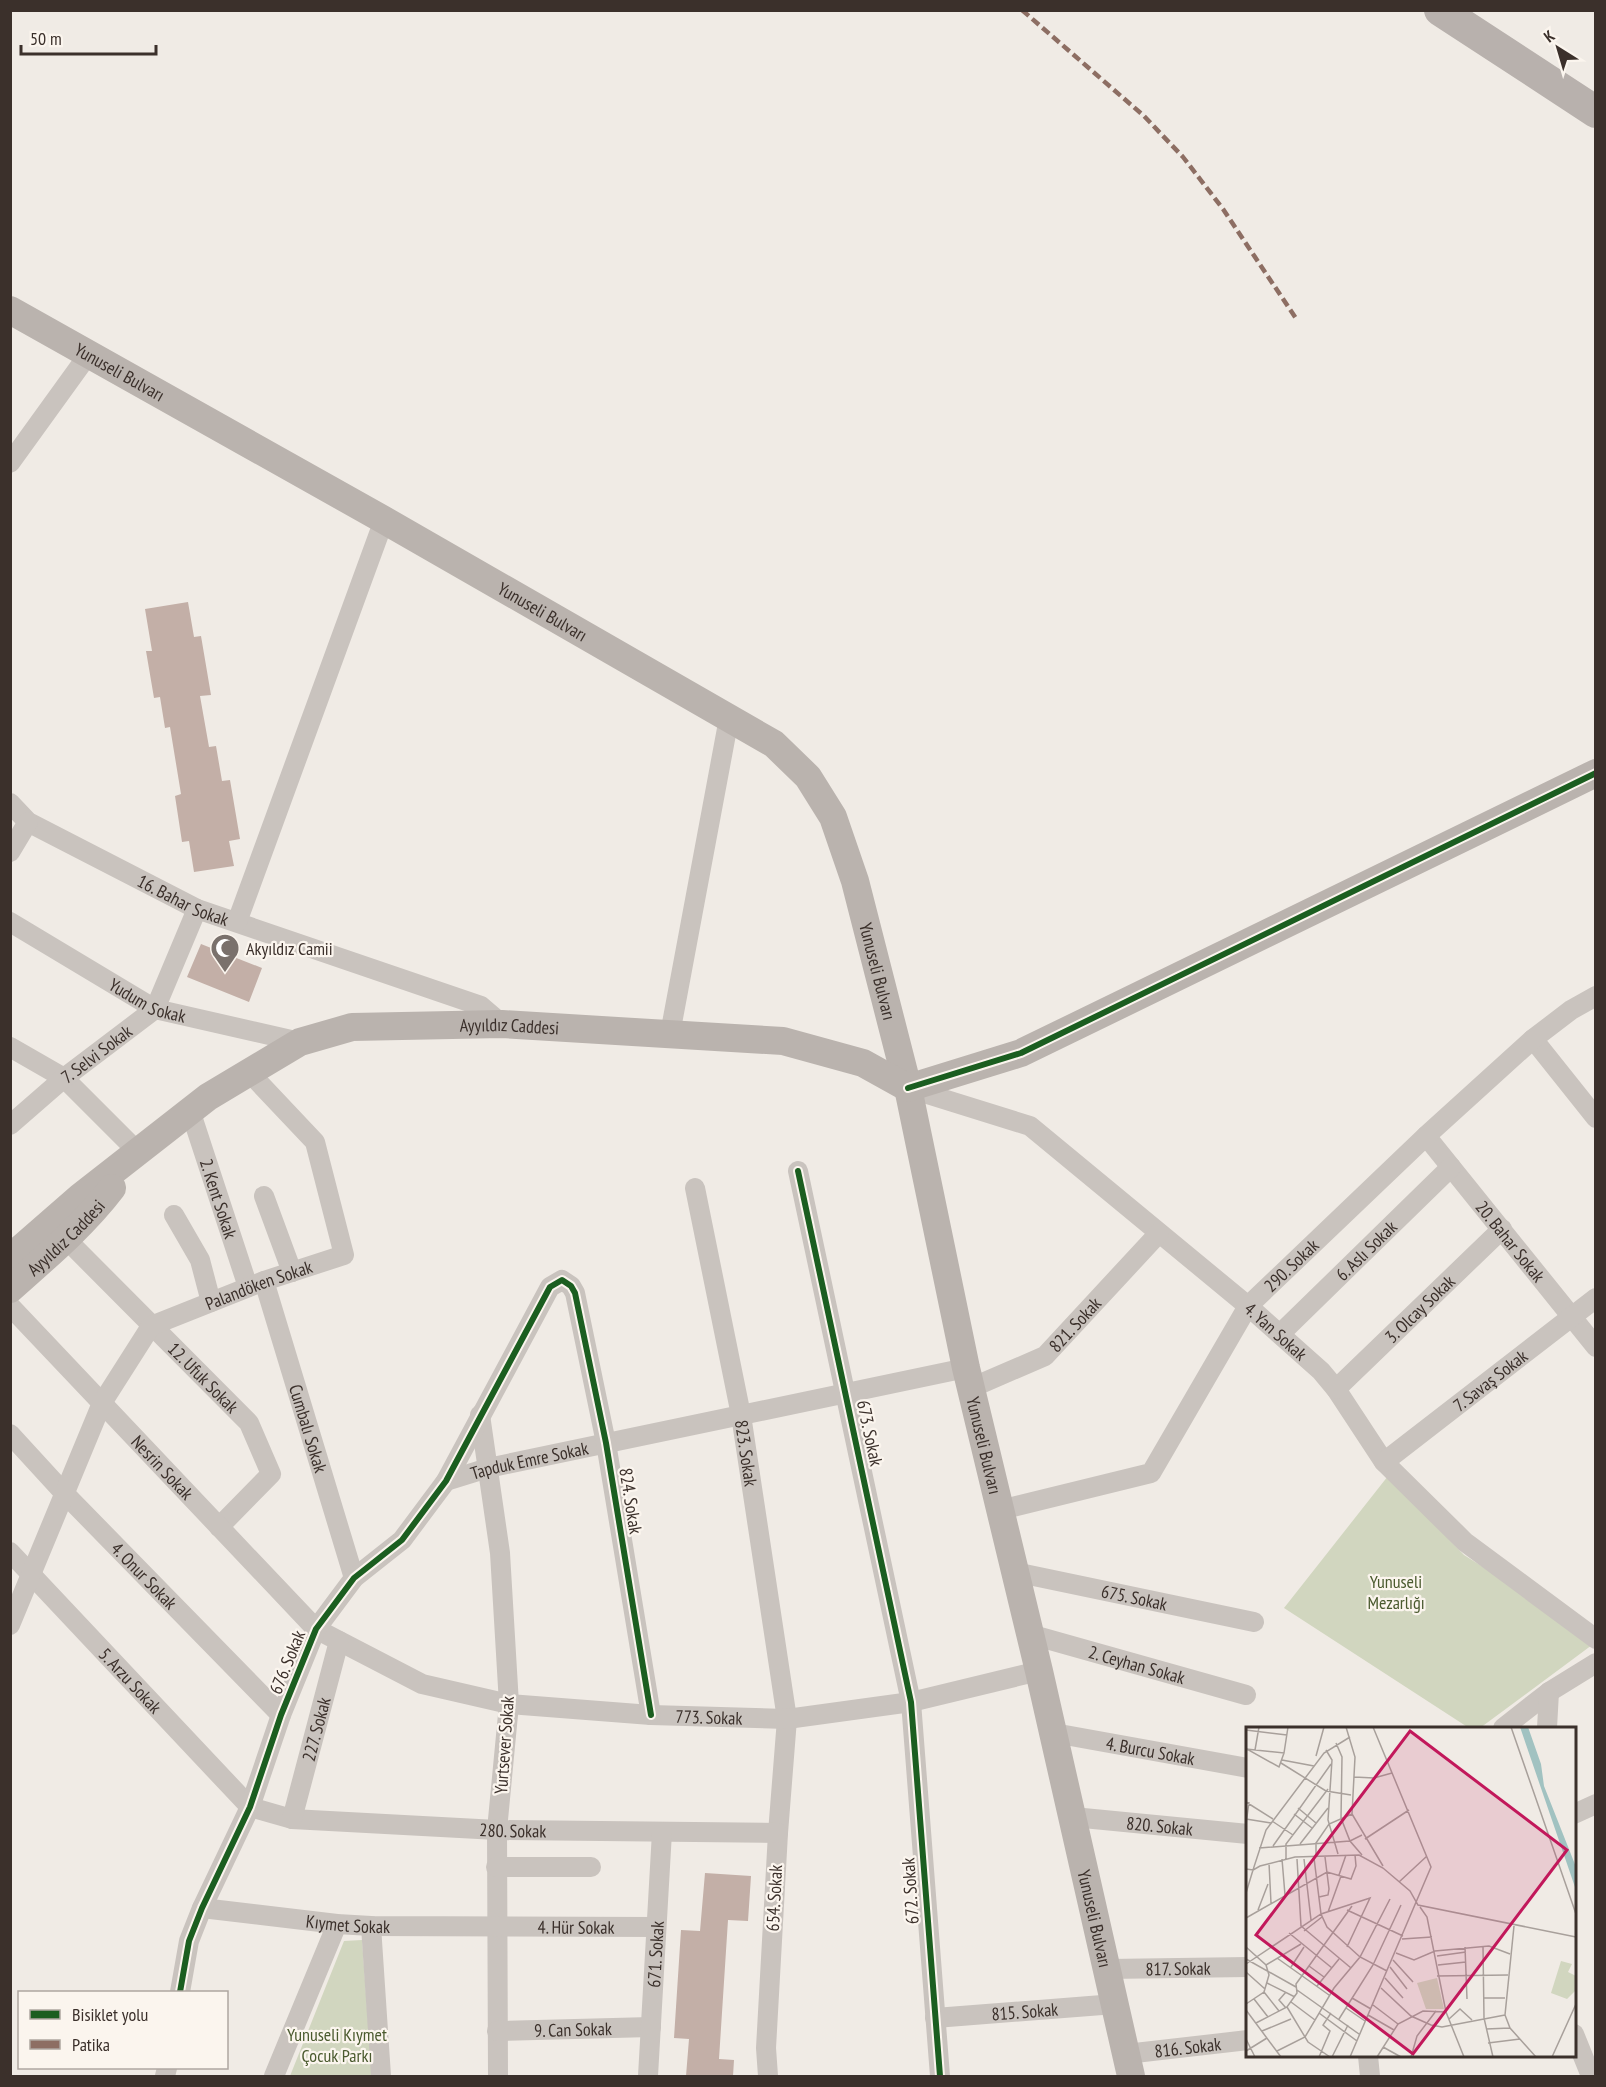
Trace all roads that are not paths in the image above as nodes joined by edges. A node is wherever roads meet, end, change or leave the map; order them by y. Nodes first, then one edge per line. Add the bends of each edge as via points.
1 (1440, 10) edge
2 (1596, 112) edge
3 (10, 310) edge
4 (88, 354) junction
5 (10, 463) edge
6 (384, 520) junction
7 (729, 718) junction
8 (1596, 773) edge
9 (10, 803) edge
10 (28, 822) junction
11 (10, 852) edge
12 (197, 909) junction
13 (10, 922) edge
14 (237, 922) junction
15 (1596, 996) edge
16 (155, 1009) junction
17 (502, 1024) junction
18 (670, 1035) junction
19 (1533, 1039) junction
20 (300, 1042) junction
21 (10, 1047) edge
22 (248, 1071) junction
23 (64, 1078) junction
24 (908, 1088) junction
25 (190, 1110) junction
26 (1596, 1118) edge
27 (10, 1125) edge
28 (1426, 1136) junction
29 (138, 1152) junction
30 (1451, 1167) junction
31 (798, 1171) dead end
32 (695, 1188) dead end
33 (264, 1196) dead end
34 (174, 1215) dead end
35 (1502, 1229) junction
36 (1159, 1233) junction
37 (66, 1239) junction
38 (10, 1258) edge
39 (292, 1272) junction
40 (256, 1284) junction
41 (10, 1288) edge
42 (575, 1293) joint
43 (1596, 1298) edge
44 (211, 1302) junction
45 (10, 1306) edge
46 (1248, 1306) junction
47 (1571, 1316) junction
48 (151, 1326) junction
49 (1280, 1334) junction
50 (1596, 1347) edge
51 (968, 1378) junction
52 (1336, 1389) junction
53 (847, 1393) junction
54 (102, 1403) junction
55 (480, 1415) junction
56 (741, 1415) junction
57 (10, 1434) edge
58 (606, 1443) junction
59 (1384, 1462) junction
60 (488, 1468) junction
61 (446, 1481) junction
62 (65, 1494) junction
63 (1000, 1510) junction
64 (219, 1527) junction
65 (10, 1552) edge
66 (1015, 1572) junction
67 (32, 1575) junction
68 (354, 1578) junction
69 (1254, 1622) dead end
70 (10, 1625) edge
71 (316, 1629) junction
72 (1029, 1634) junction
73 (1596, 1639) edge
74 (339, 1641) junction
75 (1596, 1663) edge
76 (1039, 1671) junction
77 (1549, 1692) junction
78 (1246, 1695) dead end
79 (910, 1702) junction
80 (509, 1704) junction
81 (651, 1715) junction
82 (281, 1716) junction
83 (787, 1719) junction
84 (1504, 1727) edge
85 (1547, 1727) edge
86 (1054, 1733) junction
87 (1246, 1768) edge
88 (1596, 1804) edge
89 (250, 1807) junction
90 (1576, 1814) edge
91 (1073, 1817) junction
92 (292, 1819) junction
93 (496, 1830) junction
94 (662, 1832) junction
95 (778, 1833) junction
96 (1246, 1834) edge
97 (496, 1867) junction
98 (591, 1867) dead end
99 (202, 1908) junction
100 (337, 1924) junction
101 (371, 1926) junction
102 (496, 1927) junction
103 (656, 1928) junction
104 (1246, 1967) edge
105 (1108, 1969) junction
106 (180, 1991) edge
107 (1115, 2004) junction
108 (935, 2018) junction
109 (651, 2027) junction
110 (497, 2031) junction
111 (1576, 2037) edge
112 (1246, 2040) edge
113 (1368, 2057) edge
114 (1128, 2065) edge
115 (274, 2076) edge
116 (381, 2076) edge
117 (498, 2076) edge
118 (648, 2076) edge
119 (768, 2076) edge
120 (940, 2076) edge
121 (1370, 2076) edge
122 (1591, 2076) edge

1 - 2 main road
3 - 4 main road, Yunuseli Bulvarı
4 - 5 street
4 - 6 main road, Yunuseli Bulvarı
6 - 7 main road, Yunuseli Bulvarı
6 - 14 street
7 - 18 street
7 - 24 main road, Yunuseli Bulvarı via 774,744 808,777 833,817 855,881
8 - 24 main road via 1021,1053
9 - 10 street, 16. Bahar Sokak
10 - 11 street
10 - 12 street, 16. Bahar Sokak
12 - 14 street, 16. Bahar Sokak
12 - 16 street
13 - 16 street, Yudum Sokak
14 - 17 street, 16. Bahar Sokak via 481,1006
15 - 19 street, 290. Sokak
16 - 20 street, Yudum Sokak
16 - 23 street, 7. Selvi Sokak
17 - 18 main road, Ayyıldız Caddesi
17 - 20 main road, Ayyıldız Caddesi via 352,1028
18 - 24 main road, Ayyıldız Caddesi via 783,1041 863,1062
19 - 26 street
19 - 28 street, 290. Sokak
20 - 22 main road, Ayyıldız Caddesi
21 - 23 street
22 - 25 main road, Ayyıldız Caddesi
22 - 39 street, Palandöken Sokak via 315,1142 344,1256
23 - 27 street, 7. Selvi Sokak
23 - 29 street
24 - 36 street, 4. Yan Sokak via 1030,1126
24 - 51 main road, Yunuseli Bulvarı
25 - 29 main road, Ayyıldız Caddesi
25 - 40 street, 2. Kent Sokak
28 - 30 street, 20. Bahar Sokak
28 - 46 street, 290. Sokak
29 - 37 main road, Ayyıldız Caddesi via 97,1208
29 - 38 main road, Ayyıldız Caddesi
30 - 35 street, 20. Bahar Sokak
30 - 49 street, 6. Aslı Sokak
31 - 53 street, 673. Sokak
32 - 56 street, 823. Sokak
33 - 39 street
34 - 44 street via 200,1260
35 - 47 street, 20. Bahar Sokak
35 - 52 street, 3. Olcay Sokak
36 - 46 street, 4. Yan Sokak
36 - 51 street, 821. Sokak via 1045,1356
37 - 41 main road, Ayyıldız Caddesi
37 - 48 street, 12. Ufuk Sokak
39 - 40 street, Palandöken Sokak
40 - 44 street, Palandöken Sokak
40 - 68 street, Cumbalı Sokak
42 - 55 street, 676. Sokak via 562,1280 550,1287
42 - 58 street, 824. Sokak
43 - 47 street, 7. Savaş Sokak
44 - 48 street, Palandöken Sokak
45 - 54 street, Nesrin Sokak
46 - 49 street, 4. Yan Sokak
46 - 63 street, 290. Sokak via 1151,1473
47 - 50 street, 20. Bahar Sokak
47 - 59 street, 7. Savaş Sokak
48 - 54 street
48 - 64 street, 12. Ufuk Sokak via 249,1423 271,1474
49 - 52 street, 4. Yan Sokak
51 - 53 street, Tapduk Emre Sokak
51 - 63 main road, Yunuseli Bulvarı
52 - 59 street, 4. Yan Sokak
53 - 56 street, Tapduk Emre Sokak
53 - 79 street, 673. Sokak
54 - 62 street
54 - 64 street, Nesrin Sokak
55 - 60 street, Yurtsever Sokak
55 - 61 street, 676. Sokak
56 - 58 street, Tapduk Emre Sokak
56 - 83 street, 823. Sokak
57 - 62 street, 4. Onur Sokak
58 - 60 street, Tapduk Emre Sokak
58 - 81 street, 824. Sokak
59 - 73 street, 4. Yan Sokak via 1465,1542
60 - 61 street, Tapduk Emre Sokak
60 - 80 street, Yurtsever Sokak via 500,1553
61 - 68 street, 676. Sokak via 402,1540
62 - 67 street
62 - 82 street, 4. Onur Sokak
63 - 66 main road, Yunuseli Bulvarı
64 - 71 street, Nesrin Sokak
65 - 67 street, 5. Arzu Sokak
66 - 69 street, 675. Sokak
66 - 72 main road, Yunuseli Bulvarı
67 - 70 street
67 - 89 street, 5. Arzu Sokak
68 - 71 street, 676. Sokak
71 - 74 street, 773. Sokak
71 - 82 street, 676. Sokak
72 - 76 main road, Yunuseli Bulvarı
72 - 78 street, 2. Ceyhan Sokak
74 - 80 street, 773. Sokak via 422,1684
74 - 92 street, 227. Sokak
75 - 77 street
76 - 79 street, 773. Sokak
76 - 86 main road, Yunuseli Bulvarı
77 - 84 street
77 - 85 street
79 - 83 street, 773. Sokak
79 - 108 street, 672. Sokak
80 - 81 street, 773. Sokak
80 - 93 street, Yurtsever Sokak
81 - 83 street, 773. Sokak
82 - 89 street, 676. Sokak
83 - 95 street, 654. Sokak
86 - 87 street, 4. Burcu Sokak
86 - 91 main road, Yunuseli Bulvarı
88 - 90 street
89 - 92 street, 280. Sokak
89 - 99 street, 676. Sokak
91 - 96 street, 820. Sokak
91 - 105 main road, Yunuseli Bulvarı
92 - 93 street, 280. Sokak
93 - 94 street, 280. Sokak
93 - 97 street, Yurtsever Sokak
94 - 95 street, 280. Sokak
94 - 103 street, 671. Sokak
95 - 119 street, 654. Sokak via 766,2048
97 - 98 street
97 - 102 street, Yurtsever Sokak
99 - 100 street, Kıymet Sokak
99 - 106 street, 676. Sokak via 189,1941
100 - 101 street, Kıymet Sokak
100 - 115 street
101 - 102 street, Kıymet Sokak
101 - 116 street
102 - 103 street, 4. Hür Sokak
102 - 110 street, Yurtsever Sokak
103 - 109 street, 671. Sokak
104 - 105 street, 817. Sokak
105 - 107 main road, Yunuseli Bulvarı
107 - 108 street, 815. Sokak
107 - 114 main road, Yunuseli Bulvarı
108 - 120 street, 672. Sokak
109 - 110 street, 9. Can Sokak
109 - 118 street, 671. Sokak
110 - 117 street, Yurtsever Sokak
111 - 122 street
112 - 114 street, 816. Sokak
113 - 121 street

